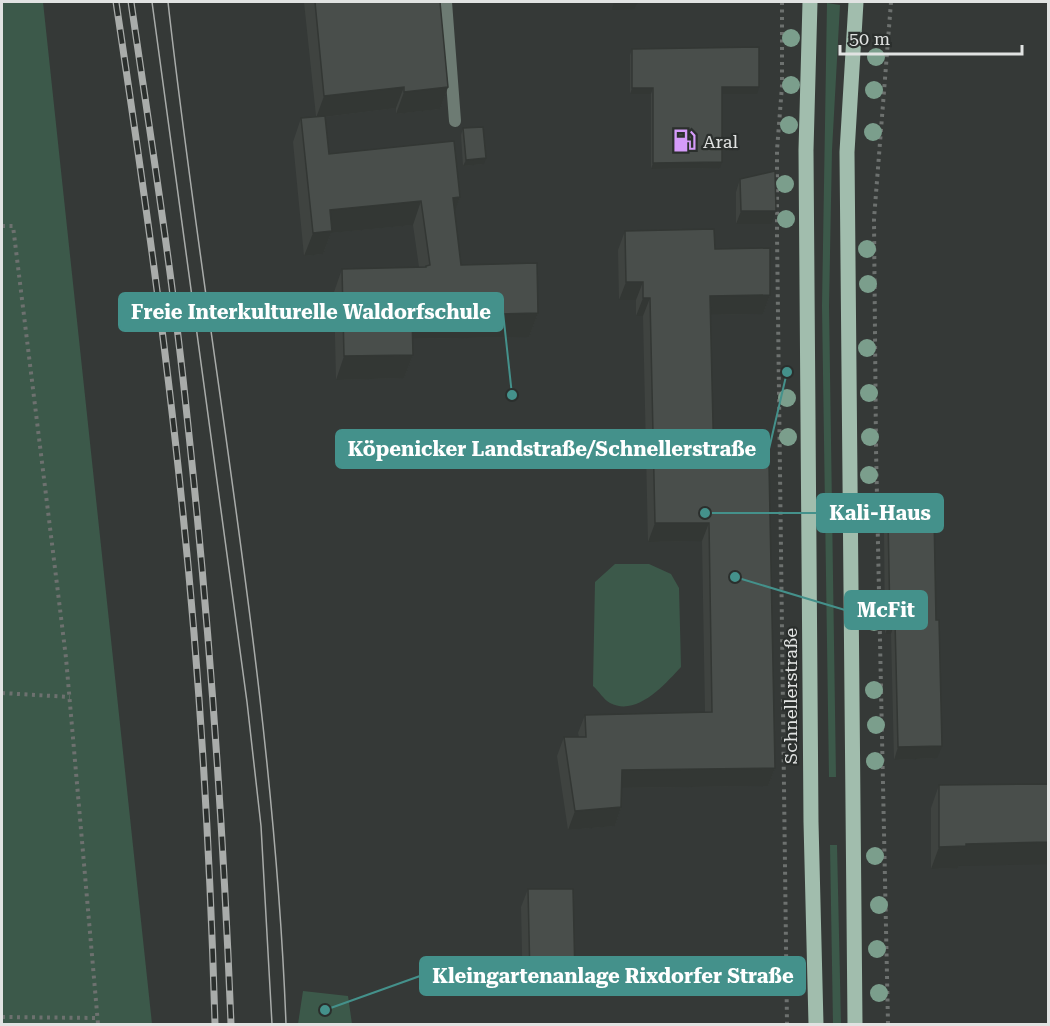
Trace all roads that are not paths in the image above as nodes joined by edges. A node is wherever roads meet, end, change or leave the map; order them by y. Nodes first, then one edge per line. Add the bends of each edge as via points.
1 (446, 2) edge
2 (810, 2) edge
3 (856, 2) edge
4 (455, 121) dead end
5 (816, 1024) edge
6 (855, 1024) edge

1 - 4 lane
2 - 5 main road, Schnellerstraße via 806,150
3 - 6 main road via 847,153

